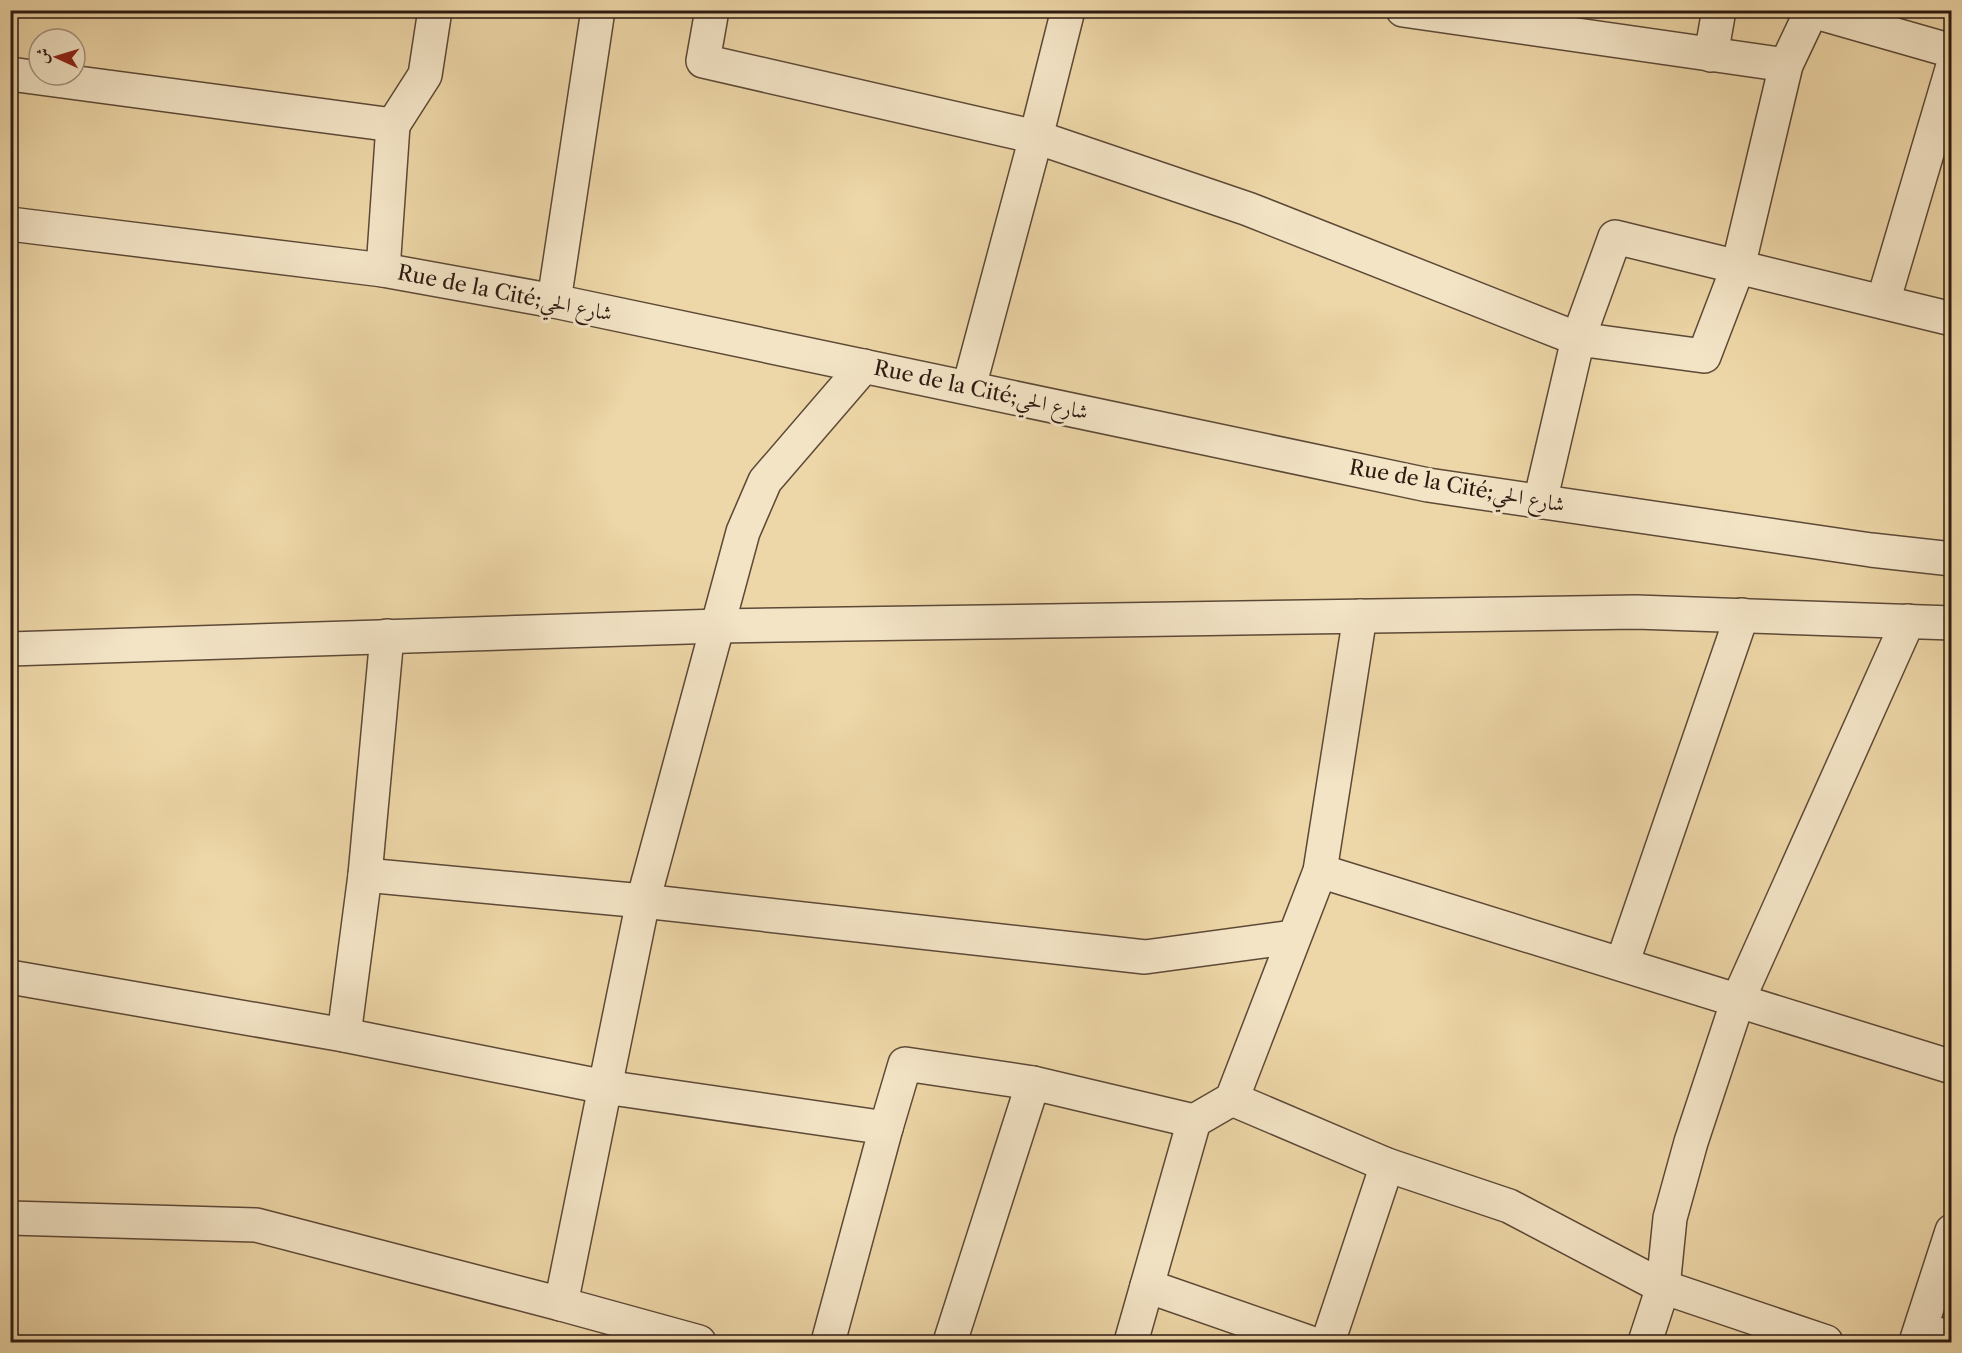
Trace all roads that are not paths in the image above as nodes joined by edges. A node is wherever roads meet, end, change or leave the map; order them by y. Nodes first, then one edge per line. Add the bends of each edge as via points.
1 (435, 10) edge
2 (598, 10) edge
3 (712, 10) edge
4 (1068, 10) edge
5 (1403, 10) edge
6 (1719, 10) edge
7 (1812, 11) edge
8 (1473, 15) edge
9 (1952, 51) edge
10 (1711, 55) junction
11 (1786, 65) junction
12 (1952, 69) edge
13 (10, 74) edge
14 (393, 125) junction
15 (1036, 137) junction
16 (10, 224) edge
17 (1738, 267) junction
18 (383, 270) junction
19 (554, 301) junction
20 (1883, 302) junction
21 (1952, 319) edge
22 (1578, 339) junction
23 (864, 366) junction
24 (969, 387) junction
25 (1540, 502) junction
26 (1952, 559) edge
27 (1742, 615) junction
28 (1360, 616) junction
29 (1908, 621) junction
30 (1952, 623) edge
31 (719, 626) junction
32 (387, 636) junction
33 (10, 649) edge
34 (1320, 871) junction
35 (365, 875) junction
36 (643, 901) junction
37 (1293, 937) junction
38 (1622, 964) junction
39 (10, 977) edge
40 (1738, 1000) junction
41 (344, 1035) junction
42 (1952, 1067) edge
43 (1033, 1083) junction
44 (605, 1087) junction
45 (1232, 1099) junction
46 (1194, 1121) junction
47 (886, 1128) junction
48 (1387, 1165) junction
49 (10, 1218) edge
50 (1952, 1231) edge
51 (1147, 1286) junction
52 (1663, 1287) junction
53 (561, 1304) junction
54 (1929, 1337) edge
55 (1293, 1340) edge
56 (699, 1342) edge
57 (828, 1342) edge
58 (950, 1342) edge
59 (1131, 1342) edge
60 (1328, 1342) edge
61 (1645, 1342) edge
62 (1826, 1342) edge

1 - 14 street via 425,75
2 - 19 street
3 - 15 street via 703,61
4 - 15 street
5 - 8 street
6 - 10 street
7 - 9 street
7 - 11 street
8 - 10 street
10 - 11 street
11 - 17 street
12 - 20 street
13 - 14 street
14 - 18 street
15 - 22 street via 1248,209
15 - 24 street
16 - 18 street, Rue de la Cité;شارع الحي
17 - 20 street
17 - 22 street via 1704,356
17 - 22 street via 1615,237
18 - 19 street, Rue de la Cité;شارع الحي
19 - 23 street, Rue de la Cité;شارع الحي
20 - 21 street
22 - 25 street
23 - 24 street, Rue de la Cité;شارع الحي
23 - 31 street via 765,481 743,532
24 - 25 street, Rue de la Cité;شارع الحي via 1428,485
25 - 26 street, Rue de la Cité;شارع الحي
27 - 28 street via 1636,612
27 - 29 street
27 - 38 street
28 - 31 street
28 - 34 street
29 - 30 street
29 - 40 street
31 - 32 street
31 - 36 street
32 - 33 street
32 - 35 street
34 - 37 street
34 - 38 street
35 - 36 street
35 - 41 street
36 - 37 street via 1145,957
36 - 44 street
37 - 45 street
38 - 40 street
39 - 41 street
40 - 42 street
40 - 52 street via 1670,1218
41 - 44 street
43 - 46 street
43 - 47 street via 905,1065
43 - 58 street
44 - 47 street
44 - 53 street
45 - 46 street
45 - 48 street
46 - 51 street
47 - 57 street
48 - 52 street via 1509,1206
48 - 60 street
49 - 53 street via 256,1225
50 - 54 street
51 - 55 street
51 - 59 street
52 - 61 street
52 - 62 street
53 - 56 street

